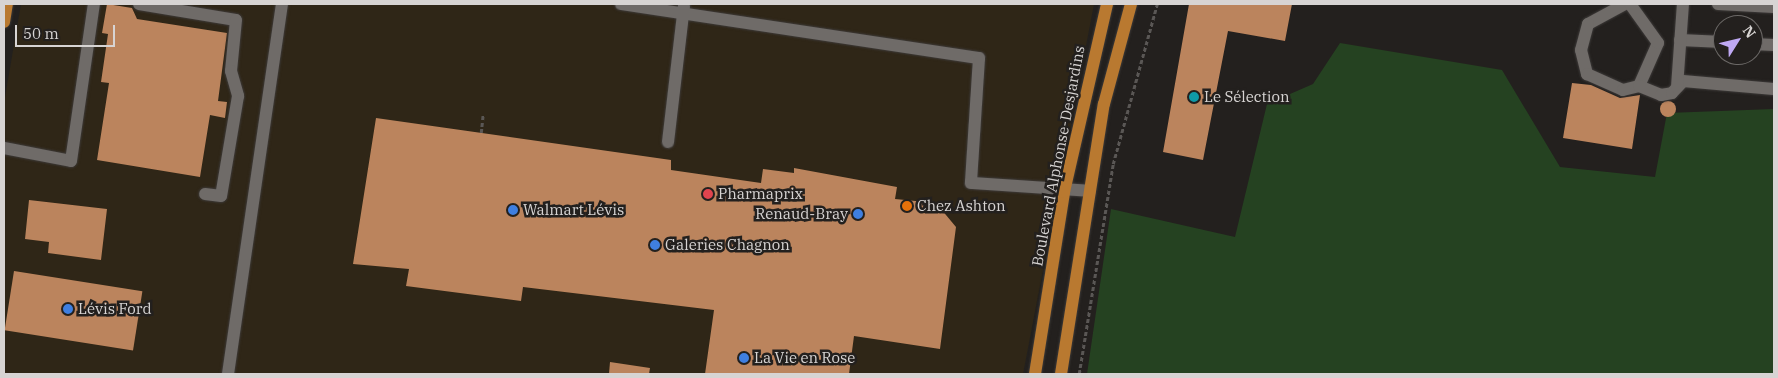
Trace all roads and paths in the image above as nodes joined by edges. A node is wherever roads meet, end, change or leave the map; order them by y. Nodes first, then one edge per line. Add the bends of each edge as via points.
1 (8, 4) edge
2 (94, 4) edge
3 (139, 4) edge
4 (282, 4) edge
5 (621, 4) edge
6 (1107, 4) edge
7 (1130, 4) edge
8 (1157, 4) edge
9 (1625, 4) edge
10 (1630, 4) edge
11 (1683, 4) edge
12 (1718, 4) edge
13 (1774, 7) edge
14 (683, 8) edge
15 (4, 22) edge
16 (1680, 40) junction
17 (1713, 42) edge
18 (1638, 86) junction
19 (1677, 87) junction
20 (1774, 89) edge
21 (483, 114) dead end
22 (481, 133) dead end
23 (668, 142) dead end
24 (4, 148) edge
25 (1090, 191) junction
26 (1064, 192) junction
27 (205, 194) dead end
28 (228, 374) edge
29 (1035, 374) edge
30 (1061, 374) edge
31 (1080, 374) edge

1 - 15 main road
2 - 24 lane via 71,161
3 - 27 lane via 236,20 230,71 238,96 225,169 220,196
4 - 28 lane
5 - 14 lane
6 - 26 main road, Boulevard Alphonse-Desjardins
7 - 25 main road via 1104,104
8 - 31 path via 1113,164
9 - 18 lane via 1588,24 1581,50 1587,74 1623,90
10 - 18 lane via 1658,43
11 - 16 lane
12 - 13 lane
14 - 23 lane
14 - 26 lane via 979,58 971,183
16 - 17 lane
16 - 19 lane
18 - 19 lane via 1661,95
19 - 20 lane via 1683,81
21 - 22 path
25 - 26 lane
25 - 30 main road
26 - 29 main road, Boulevard Alphonse-Desjardins

